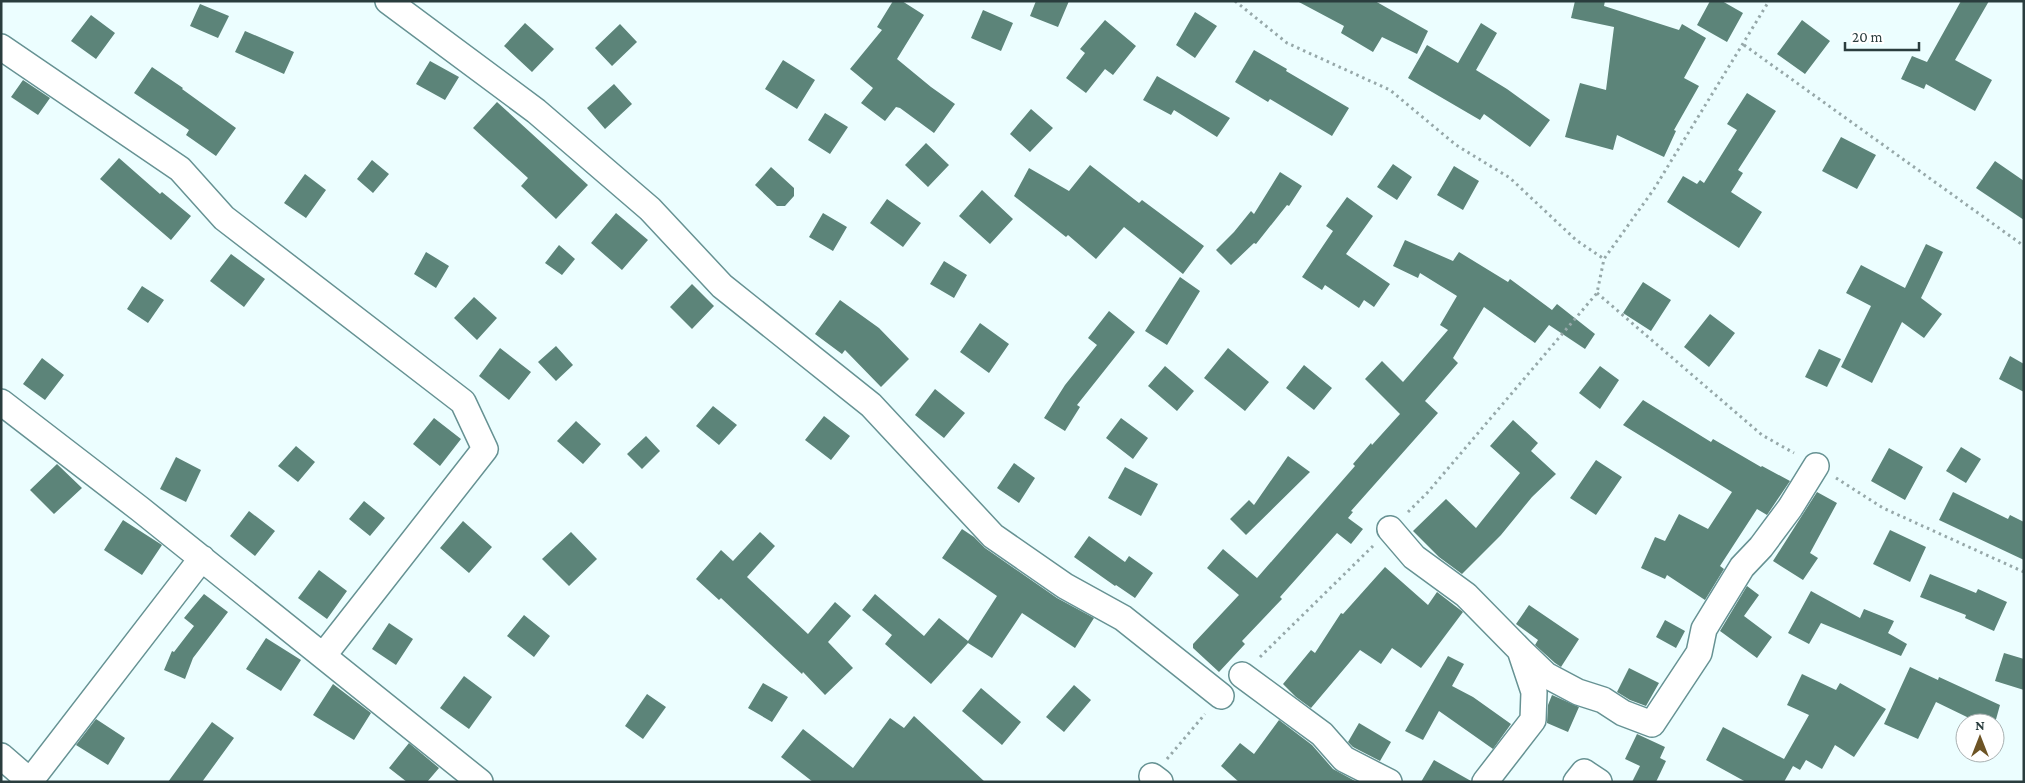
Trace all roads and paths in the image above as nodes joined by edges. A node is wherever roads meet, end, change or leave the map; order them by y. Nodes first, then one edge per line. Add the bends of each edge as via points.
1 (388, 1) edge
2 (1235, 1) edge
3 (1769, 1) edge
4 (1744, 45) junction
5 (1, 47) edge
6 (2024, 246) edge
7 (1604, 258) junction
8 (1, 402) edge
9 (1816, 466) dead end
10 (1390, 530) junction
11 (202, 558) junction
12 (1520, 650) junction
13 (323, 656) junction
14 (1242, 675) joint
15 (1221, 696) joint
16 (1, 756) edge
17 (1156, 779) edge
18 (31, 781) edge
19 (480, 782) edge
20 (1389, 782) edge
21 (1484, 782) edge
22 (1576, 782) edge
23 (1599, 782) edge

1 - 15 street via 536,111 650,208 722,286 871,405 993,536 1065,586 1123,618
2 - 7 path via 1287,43 1390,90 1456,145 1510,178 1576,240
3 - 4 path
4 - 6 path
4 - 7 path via 1654,189
5 - 13 street via 180,169 224,218 463,402 485,449
7 - 10 path via 1597,293 1428,492
8 - 11 street
9 - 12 street via 1790,508 1742,567 1704,630 1699,653 1652,724 1546,675
10 - 12 street via 1414,557 1466,595
10 - 14 path
11 - 13 street
11 - 18 street
12 - 21 street via 1534,692 1533,720
13 - 19 street
14 - 20 street via 1322,734 1344,759
15 - 17 path
16 - 18 street
22 - 23 street via 1584,772

